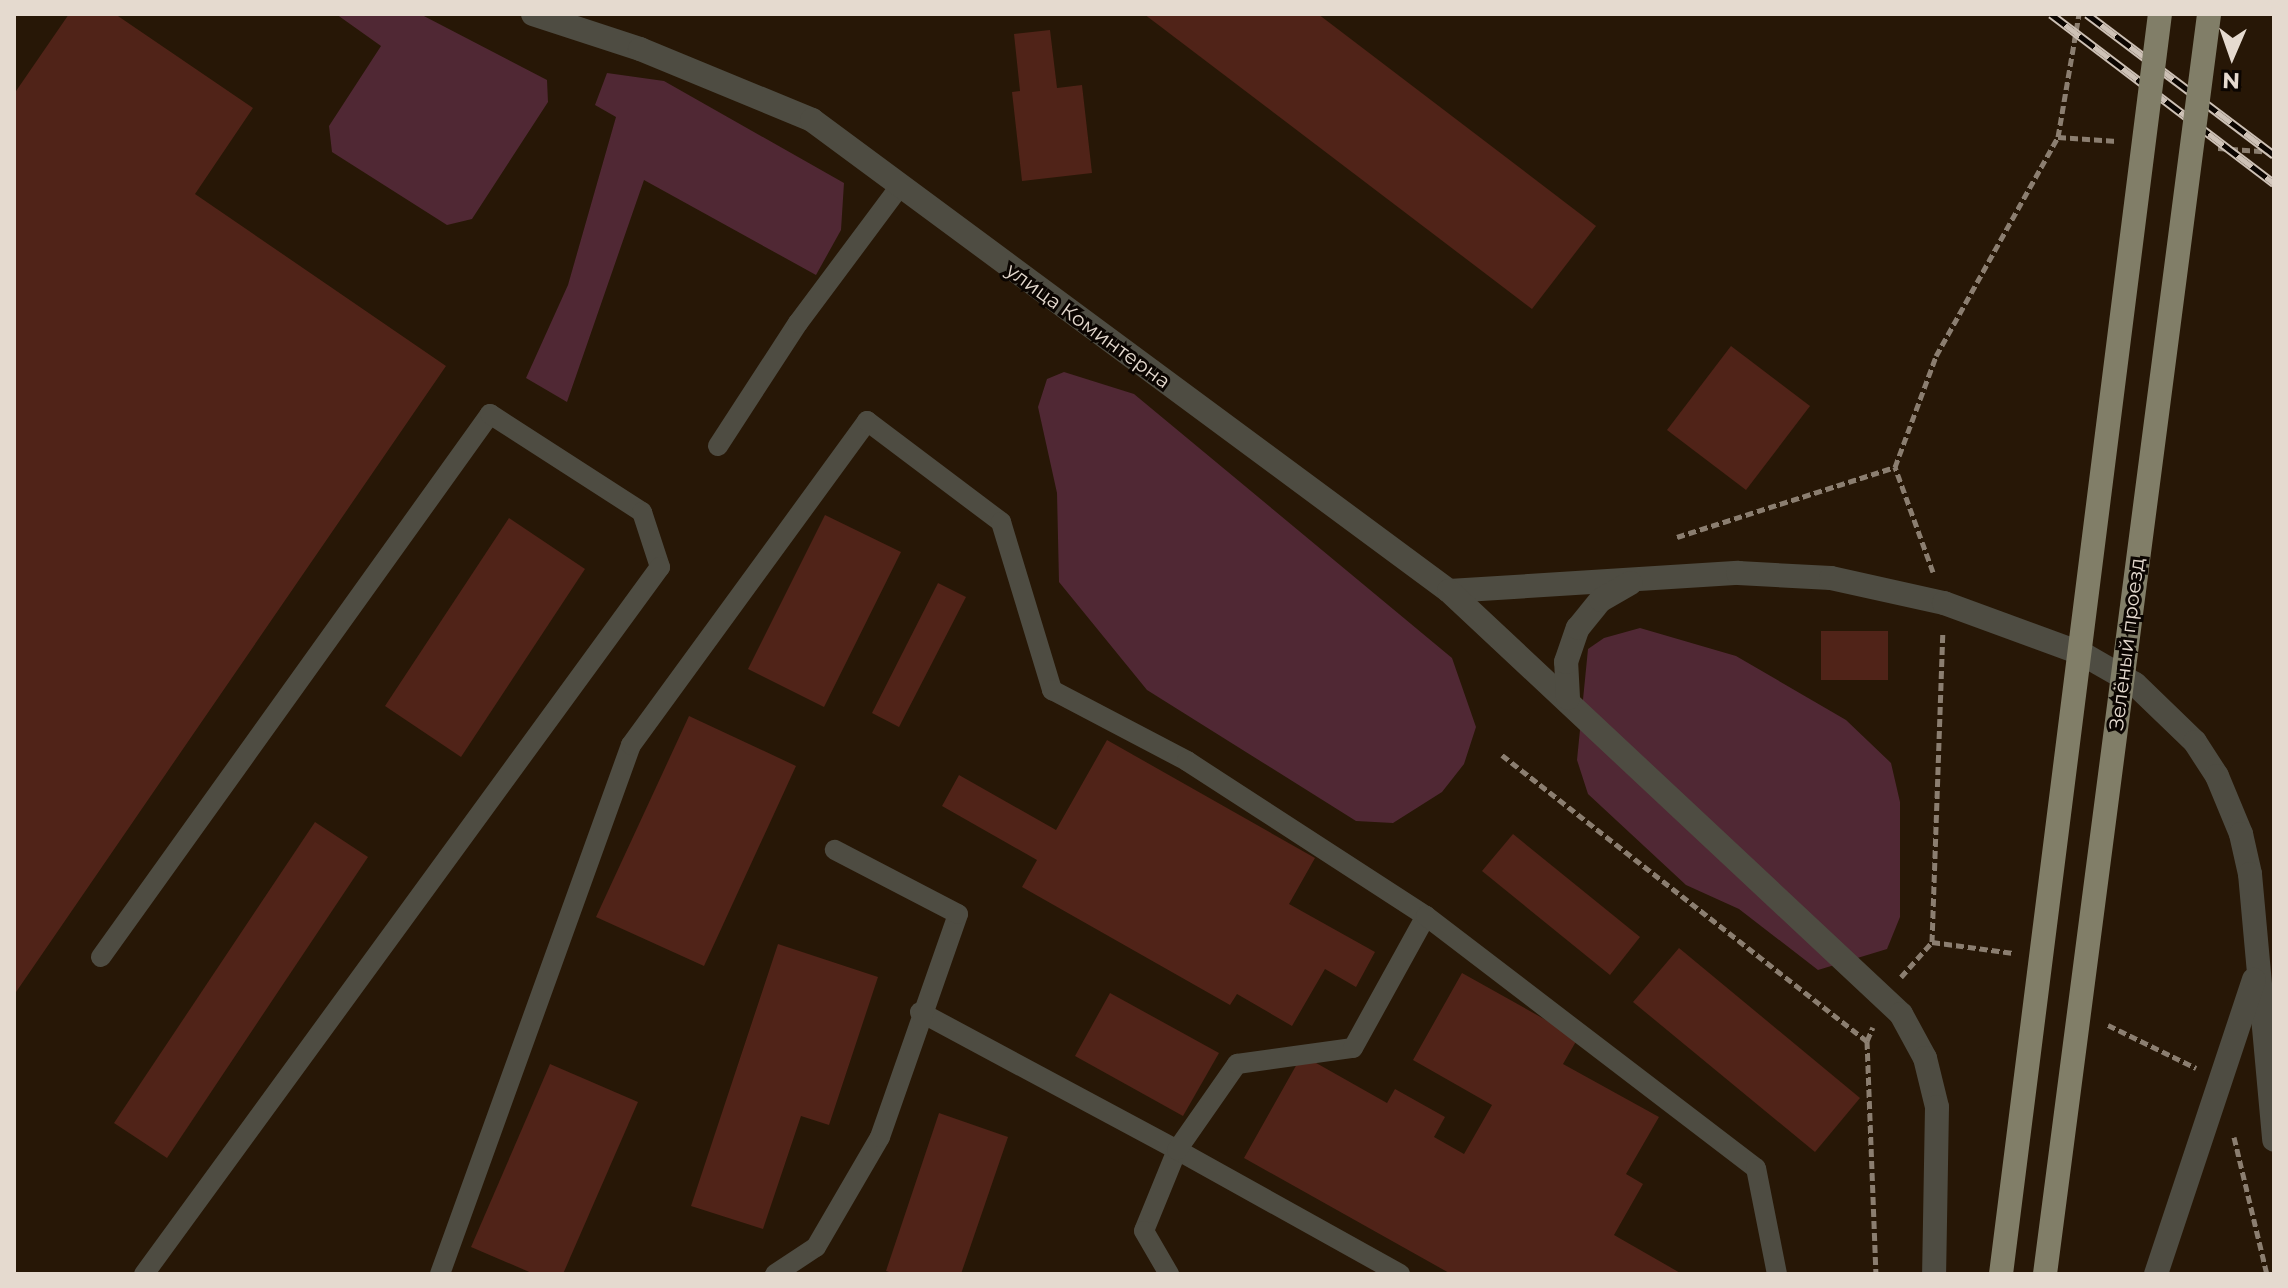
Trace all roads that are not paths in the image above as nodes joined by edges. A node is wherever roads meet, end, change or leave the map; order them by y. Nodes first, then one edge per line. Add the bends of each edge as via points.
1 (533, 14) edge
2 (2160, 14) edge
3 (2209, 14) edge
4 (900, 186) junction
5 (718, 446) dead end
6 (1644, 579) junction
7 (1449, 591) junction
8 (1568, 698) junction
9 (835, 850) dead end
10 (1426, 916) junction
11 (101, 957) dead end
12 (2258, 969) junction
13 (920, 1012) junction
14 (2274, 1140) edge
15 (1177, 1150) junction
16 (144, 1274) edge
17 (440, 1274) edge
18 (775, 1274) edge
19 (1169, 1274) edge
20 (1400, 1274) edge
21 (1777, 1274) edge
22 (1934, 1274) edge
23 (2001, 1274) edge
24 (2045, 1274) edge
25 (2156, 1274) edge

1 - 4 street, улица Коминтерна via 640,49 812,120
2 - 23 main road, bridge
3 - 24 main road, Зелёный проезд, bridge
4 - 5 lane via 798,323
4 - 7 street, улица Коминтерна
6 - 7 street
6 - 8 street via 1611,593 1584,617 1566,662
6 - 12 street via 1784,574 1853,582 1944,603 2100,662 2152,696 2182,726 2217,776 2241,834
7 - 8 street, улица Коминтерна
8 - 22 street, улица Коминтерна via 1885,995 1914,1036 1937,1107
9 - 13 lane via 958,914
10 - 15 lane via 1353,1048 1237,1064
10 - 17 lane via 1187,761 1052,690 1001,522 867,421 631,745
10 - 21 lane via 1756,1168
11 - 16 lane via 490,414 642,512 660,567
12 - 14 street
12 - 25 street
13 - 15 lane
13 - 18 lane via 880,1137 816,1247
15 - 19 lane via 1144,1231
15 - 20 lane

